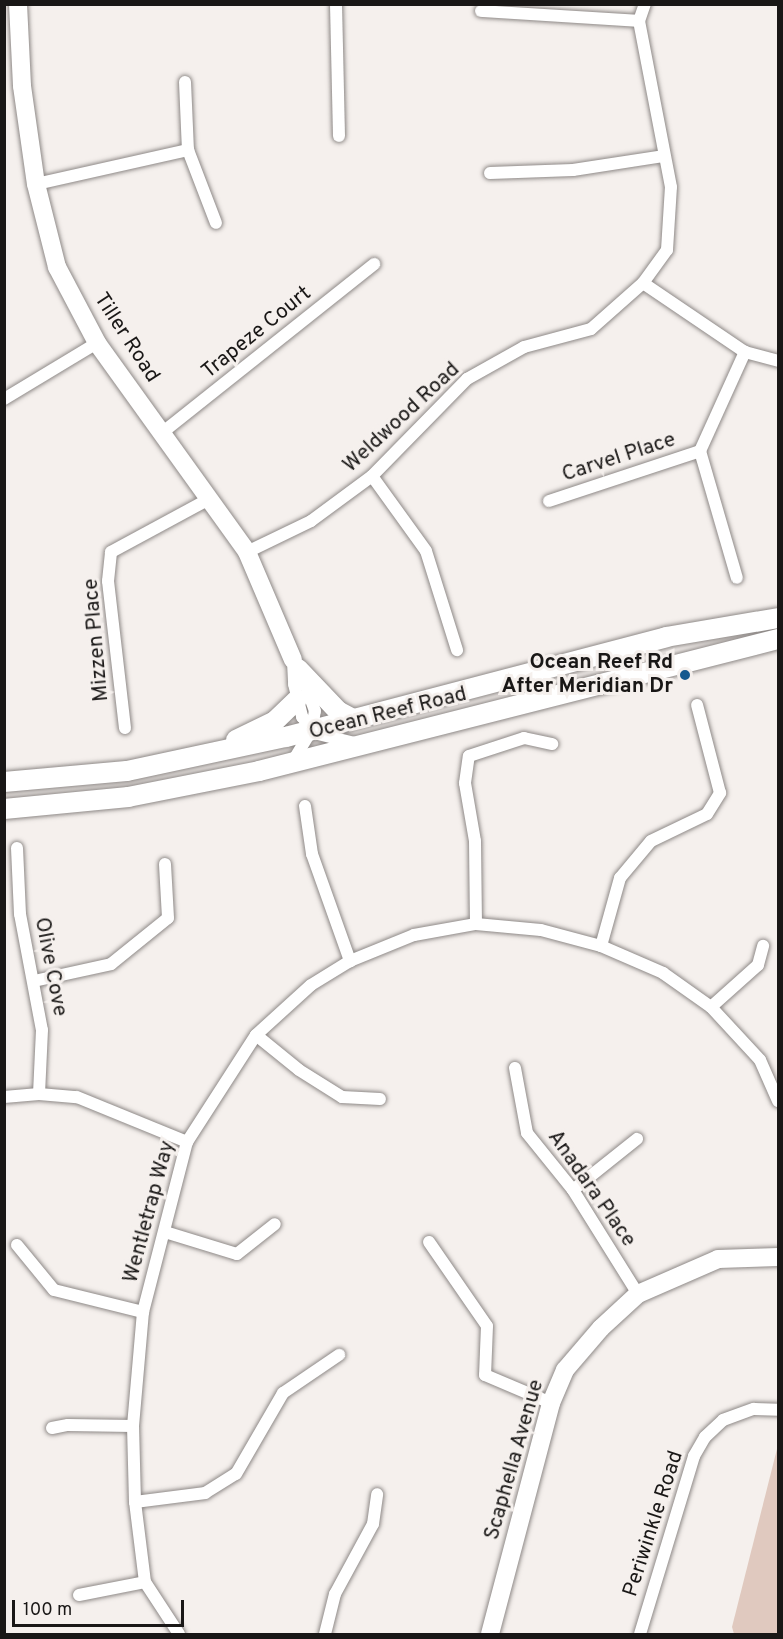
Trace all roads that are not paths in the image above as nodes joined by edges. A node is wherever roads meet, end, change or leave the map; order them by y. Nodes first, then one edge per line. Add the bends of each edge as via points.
1 (17, 4) edge
2 (336, 4) edge
3 (645, 4) edge
4 (4, 6) edge
5 (481, 11) dead end
6 (639, 21) junction
7 (185, 82) dead end
8 (339, 136) dead end
9 (188, 150) junction
10 (663, 156) junction
11 (490, 173) dead end
12 (36, 184) junction
13 (216, 223) dead end
14 (374, 264) dead end
15 (643, 283) junction
16 (97, 343) junction
17 (745, 352) junction
18 (778, 361) edge
19 (4, 399) edge
20 (163, 432) junction
21 (700, 451) junction
22 (372, 476) junction
23 (209, 499) junction
24 (549, 501) dead end
25 (247, 552) junction
26 (737, 578) dead end
27 (778, 618) edge
28 (778, 639) edge
29 (457, 650) dead end
30 (295, 665) junction
31 (297, 700) junction
32 (697, 705) dead end
33 (351, 718) junction
34 (125, 728) dead end
35 (312, 729) junction
36 (552, 744) dead end
37 (365, 745) junction
38 (209, 754) junction
39 (292, 762) junction
40 (4, 782) edge
41 (305, 806) dead end
42 (4, 809) edge
43 (17, 848) dead end
44 (165, 864) dead end
45 (476, 924) junction
46 (601, 946) junction
47 (763, 946) dead end
48 (350, 961) junction
49 (34, 981) junction
50 (711, 1007) junction
51 (256, 1035) junction
52 (515, 1068) dead end
53 (39, 1094) junction
54 (4, 1097) edge
55 (380, 1099) dead end
56 (778, 1101) edge
57 (637, 1140) dead end
58 (187, 1142) junction
59 (573, 1190) junction
60 (275, 1224) dead end
61 (165, 1232) junction
62 (429, 1242) dead end
63 (17, 1245) dead end
64 (778, 1257) edge
65 (638, 1294) junction
66 (143, 1312) junction
67 (339, 1355) dead end
68 (551, 1404) junction
69 (778, 1410) edge
70 (133, 1426) junction
71 (52, 1428) dead end
72 (377, 1494) dead end
73 (135, 1502) junction
74 (145, 1582) junction
75 (79, 1595) dead end
76 (179, 1635) edge
77 (325, 1635) edge
78 (490, 1635) edge
79 (640, 1635) edge

1 - 4 street
1 - 12 street, Tiller Road via 22,86
2 - 8 street
3 - 6 street, Weldwood Road
5 - 6 street
6 - 10 street, Weldwood Road
7 - 9 street
9 - 12 street
9 - 13 street
10 - 11 street via 573,170
10 - 15 street, Weldwood Road via 671,187 667,250
12 - 16 street, Tiller Road via 57,267
14 - 20 street, Trapeze Court
15 - 17 street
15 - 22 street, Weldwood Road via 591,329 524,347 467,379
16 - 19 street
16 - 20 street, Tiller Road
17 - 18 street
17 - 21 street, Carvel Place
20 - 23 street, Tiller Road
21 - 24 street, Carvel Place
21 - 26 street
22 - 25 street, Weldwood Road via 311,521
22 - 29 street via 426,551
23 - 25 street, Tiller Road
23 - 34 street, Mizzen Place via 111,552 108,581
25 - 30 street, Tiller Road
27 - 33 main road, Ocean Reef Road via 687,632
28 - 37 main road, Ocean Reef Road
30 - 31 street, Tiller Road
30 - 33 main road via 338,711
30 - 35 street, Tiller Road via 315,711
31 - 35 street, Tiller Road via 302,717
31 - 38 main road via 275,721
32 - 46 street via 720,793 707,814 651,841 620,878
33 - 35 main road, Ocean Reef Road
35 - 37 street via 318,734
35 - 38 main road, Ocean Reef Road
35 - 39 street
36 - 45 street via 524,738 469,756 465,783 475,841
37 - 39 main road, Ocean Reef Road
38 - 40 main road, Ocean Reef Road via 127,771
39 - 42 main road, Ocean Reef Road via 128,797
41 - 48 street via 312,854
43 - 49 street, Olive Cove via 20,914
44 - 49 street via 168,918 111,964
45 - 46 street, Wentletrap Way via 541,930
45 - 48 street, Wentletrap Way via 414,934
46 - 50 street, Wentletrap Way via 663,973
47 - 50 street via 758,965
48 - 51 street, Wentletrap Way via 311,985
49 - 53 street, Olive Cove via 42,1030
50 - 56 street, Wentletrap Way via 760,1060
51 - 55 street via 299,1070 342,1097
51 - 58 street, Wentletrap Way
52 - 59 street, Anadara Place via 527,1133
53 - 54 street
53 - 58 street via 77,1097
57 - 59 street
58 - 61 street, Wentletrap Way
59 - 65 street, Anadara Place
60 - 61 street via 237,1254
61 - 66 street, Wentletrap Way
62 - 68 street via 487,1326 485,1375
63 - 66 street via 54,1290
64 - 65 street, Scaphella Avenue via 718,1259
65 - 68 street, Scaphella Avenue via 601,1328 565,1370
66 - 70 street, Wentletrap Way
67 - 73 street via 283,1393 236,1474 205,1493
68 - 78 street, Scaphella Avenue
69 - 79 street, Periwinkle Road via 754,1409 723,1419 705,1437 694,1456
70 - 71 street
70 - 73 street, Wentletrap Way
72 - 77 street via 373,1524 335,1594
73 - 74 street, Wentletrap Way
74 - 75 street
74 - 76 street, Wentletrap Way

